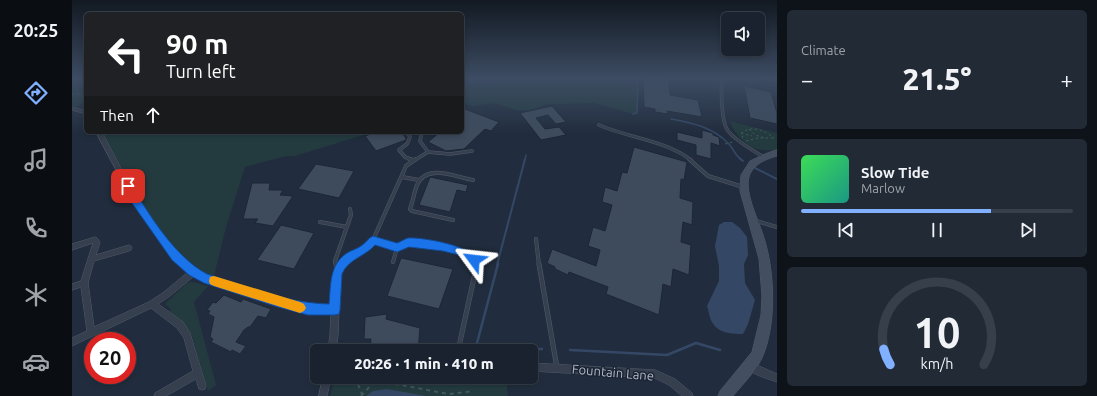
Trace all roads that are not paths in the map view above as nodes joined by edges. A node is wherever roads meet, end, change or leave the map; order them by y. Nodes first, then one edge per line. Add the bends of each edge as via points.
1 (722, 96) edge
2 (72, 108) edge
3 (84, 112) edge
4 (600, 125) dead end
5 (100, 134) edge
6 (408, 134) edge
7 (422, 134) edge
8 (472, 151) dead end
9 (428, 152) junction
10 (777, 153) edge
11 (763, 157) junction
12 (413, 160) junction
13 (402, 177) junction
14 (419, 180) junction
15 (473, 180) dead end
16 (743, 187) junction
17 (350, 209) dead end
18 (453, 220) dead end
19 (754, 220) junction
20 (320, 222) dead end
21 (347, 227) junction
22 (777, 227) edge
23 (536, 239) dead end
24 (373, 240) junction
25 (72, 247) edge
26 (129, 248) dead end
27 (397, 248) junction
28 (91, 259) junction
29 (393, 262) dead end
30 (338, 270) junction
31 (193, 272) junction
32 (336, 282) joint
33 (84, 283) junction
34 (72, 287) edge
35 (152, 304) junction
36 (335, 310) junction
37 (91, 332) edge
38 (93, 332) edge
39 (84, 336) edge
40 (72, 342) edge
41 (333, 344) edge
42 (460, 344) edge
43 (750, 366) junction
44 (538, 367) edge
45 (557, 368) junction
46 (198, 373) junction
47 (777, 378) edge
48 (326, 384) edge
49 (202, 386) dead end
50 (158, 396) edge
51 (323, 396) edge
52 (689, 396) edge
53 (725, 396) edge

1 - 11 lane via 727,130 742,144
2 - 3 street
4 - 16 lane via 671,148 689,159 708,176
5 - 31 street via 135,200 175,257
6 - 12 lane via 410,137 407,144 399,150 403,156
7 - 9 lane via 420,141
8 - 9 lane via 442,155
9 - 12 lane
10 - 11 street
11 - 16 street via 748,168
12 - 13 lane via 406,166
13 - 14 lane
13 - 24 lane
14 - 15 lane via 427,172
14 - 18 lane via 410,209
16 - 19 street
17 - 21 lane
19 - 22 lane
19 - 43 street via 770,264 773,296 765,339
20 - 21 lane
21 - 30 lane via 335,261
23 - 45 lane
24 - 27 lane
24 - 30 lane via 367,248 344,262
25 - 28 street via 95,240 97,242
26 - 28 street
27 - 29 lane
27 - 42 lane via 408,242 443,247 461,251 474,260 475,273
28 - 33 street
30 - 32 lane
31 - 35 street
31 - 36 street via 278,302 308,309
32 - 36 street
33 - 34 street
33 - 37 street
35 - 38 street
35 - 46 street via 184,330
36 - 41 street
39 - 40 street
43 - 47 street
43 - 53 street
44 - 45 street, Fountain Lane
45 - 52 street, Fountain Lane via 655,374 672,382
46 - 49 street
46 - 50 street
48 - 51 street

